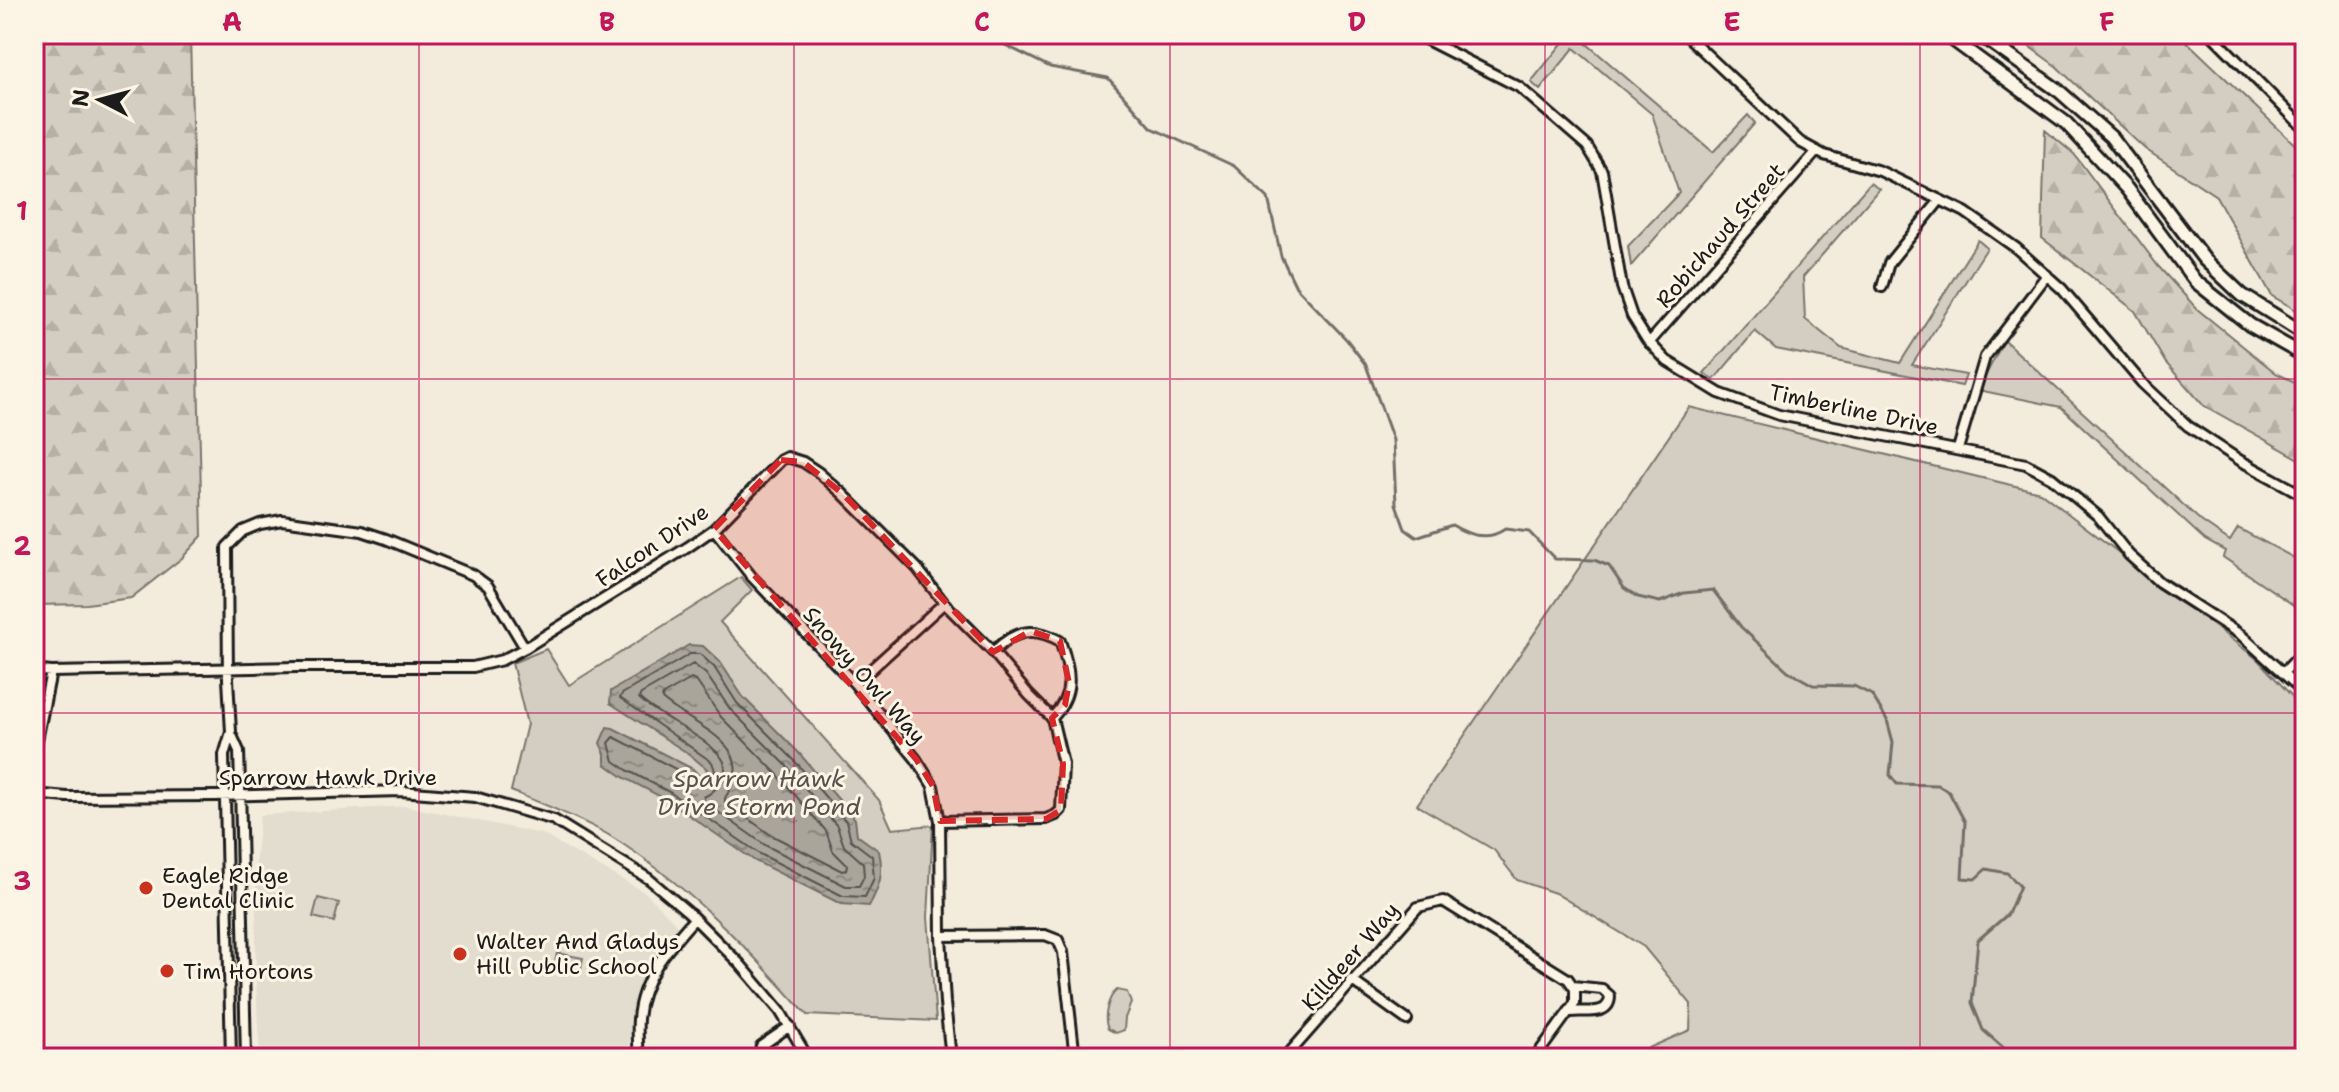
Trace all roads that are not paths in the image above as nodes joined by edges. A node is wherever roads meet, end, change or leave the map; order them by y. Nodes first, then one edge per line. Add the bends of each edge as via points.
1 (1415, 34) edge
2 (1685, 34) edge
3 (1945, 34) edge
4 (1979, 34) edge
5 (2211, 34) edge
6 (2305, 129) edge
7 (1817, 151) junction
8 (1940, 200) junction
9 (2047, 275) junction
10 (1882, 287) dead end
11 (2305, 334) edge
12 (1649, 343) junction
13 (2305, 356) edge
14 (1958, 449) junction
15 (2305, 496) edge
16 (714, 529) junction
17 (944, 603) junction
18 (525, 648) junction
19 (2305, 650) edge
20 (993, 652) junction
21 (228, 668) junction
22 (34, 670) edge
23 (51, 672) junction
24 (2284, 672) junction
25 (855, 684) junction
26 (2305, 693) edge
27 (1052, 718) junction
28 (231, 732) junction
29 (34, 755) edge
30 (34, 794) edge
31 (225, 796) junction
32 (241, 796) junction
33 (940, 821) junction
34 (694, 919) junction
35 (941, 936) junction
36 (1351, 980) junction
37 (1573, 986) junction
38 (1570, 1012) junction
39 (1407, 1020) dead end
40 (790, 1026) junction
41 (231, 1058) edge
42 (246, 1058) edge
43 (639, 1058) edge
44 (758, 1058) edge
45 (808, 1058) edge
46 (951, 1058) edge
47 (1075, 1058) edge
48 (1285, 1058) edge
49 (1535, 1058) edge

1 - 12 street, Timberline Drive via 1519,87 1587,146 1602,171 1622,287
2 - 7 street via 1800,142
3 - 13 main road via 2066,123 2127,189 2195,281 2250,325
4 - 11 main road via 2059,91 2111,137 2204,259 2242,295
5 - 6 street
7 - 8 street via 1880,171
7 - 12 street, Robichaud Street
8 - 9 street via 2004,239
8 - 10 street via 1889,263
9 - 14 street via 1985,357
9 - 15 street via 2142,383 2188,426
12 - 14 street, Timberline Drive via 1667,361 1719,393 1779,415
14 - 24 street, Timberline Drive via 2026,464 2052,478 2098,516 2159,582 2241,635
16 - 17 street, Falcon Drive via 781,460 794,458 842,493
16 - 18 street, Falcon Drive
16 - 25 street, Snowy Owl Way via 752,577
17 - 20 street, Falcon Drive
17 - 25 street
18 - 21 street, Falcon Drive via 473,667
18 - 21 street via 488,586 473,575 362,531 282,520 243,531 227,547
19 - 24 street
20 - 27 street, Falcon Drive
20 - 27 street via 1016,634 1031,631 1060,641 1069,683 1065,705
21 - 23 street, Falcon Drive
21 - 28 street
22 - 23 street, Falcon Drive
23 - 29 street
24 - 26 street, Timberline Drive
25 - 33 street, Snowy Owl Way via 933,786
27 - 33 street via 1064,782 1056,815
28 - 31 street via 224,755
28 - 32 street via 239,751
30 - 31 street, Sparrow Hawk Drive
31 - 32 street, Sparrow Hawk Drive
31 - 41 street
32 - 34 street, Sparrow Hawk Drive via 401,791 475,797 554,820 649,879
32 - 42 street
33 - 35 street, Snowy Owl Way
34 - 40 street, Sparrow Hawk Drive via 740,964
34 - 43 street via 646,983 638,1017
35 - 46 street, Snowy Owl Way
35 - 47 street via 1045,935 1058,940
36 - 37 street, Killdeer Way via 1418,907 1443,901
36 - 39 street
36 - 48 street, Killdeer Way
37 - 38 street
37 - 38 street, Killdeer Way via 1602,989 1610,1003 1600,1011
38 - 49 street
40 - 44 street via 761,1046
40 - 45 street, Sparrow Hawk Drive

